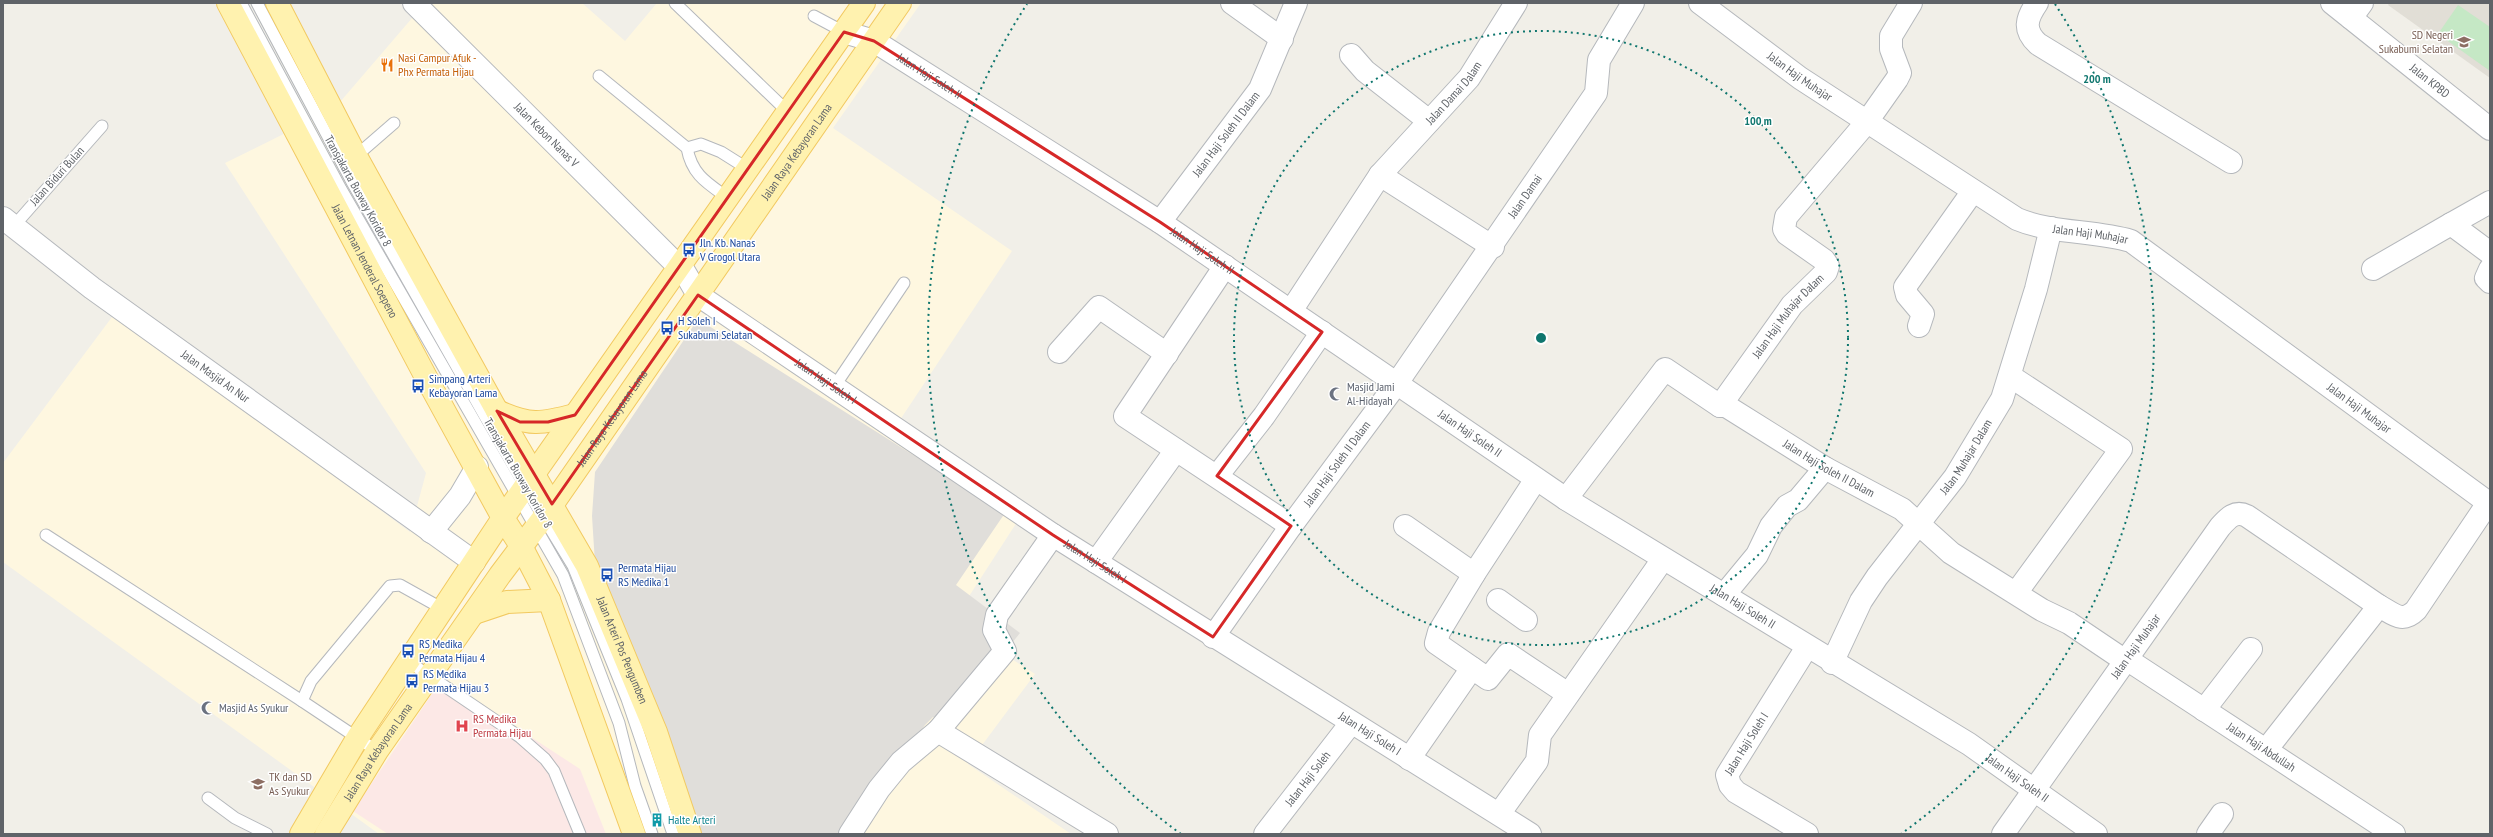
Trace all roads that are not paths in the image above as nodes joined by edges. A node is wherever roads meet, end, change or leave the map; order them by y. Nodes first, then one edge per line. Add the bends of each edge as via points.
1 (228, 3) edge
2 (241, 3) edge
3 (257, 3) edge
4 (277, 3) edge
5 (414, 3) edge
6 (675, 3) edge
7 (864, 3) edge
8 (900, 3) edge
9 (1232, 3) edge
10 (1296, 3) edge
11 (1516, 3) edge
12 (1633, 3) edge
13 (1700, 3) edge
14 (1911, 3) edge
15 (2037, 3) edge
16 (2332, 3) edge
17 (2357, 11) edge
18 (814, 16) dead end
19 (844, 32) junction
20 (1282, 39) junction
21 (874, 41) junction
22 (1350, 55) dead end
23 (599, 76) dead end
24 (788, 112) junction
25 (1429, 121) junction
26 (394, 123) dead end
27 (1866, 123) junction
28 (102, 126) dead end
29 (2490, 129) edge
30 (813, 130) junction
31 (687, 148) junction
32 (356, 156) junction
33 (2231, 162) dead end
34 (748, 169) junction
35 (1380, 175) junction
36 (773, 187) junction
37 (1973, 191) junction
38 (728, 198) junction
39 (2490, 202) edge
40 (753, 215) junction
41 (8, 222) edge
42 (1160, 222) junction
43 (2451, 224) junction
44 (2051, 228) junction
45 (1493, 247) junction
46 (2490, 253) edge
47 (681, 266) junction
48 (1226, 266) junction
49 (2373, 269) dead end
50 (2490, 269) edge
51 (2490, 282) edge
52 (904, 283) dead end
53 (698, 295) junction
54 (1291, 311) junction
55 (1919, 326) dead end
56 (1322, 332) junction
57 (1059, 352) dead end
58 (1167, 354) junction
59 (2010, 376) junction
60 (599, 382) junction
61 (1397, 383) junction
62 (834, 387) junction
63 (625, 400) junction
64 (1720, 406) junction
65 (497, 411) junction
66 (575, 415) junction
67 (1176, 450) junction
68 (477, 468) junction
69 (1825, 468) junction
70 (1217, 476) junction
71 (1536, 479) junction
72 (525, 487) junction
73 (1566, 499) junction
74 (2489, 504) edge
75 (544, 516) junction
76 (503, 518) junction
77 (1291, 526) junction
78 (1405, 526) dead end
79 (1918, 526) junction
80 (431, 532) junction
81 (46, 535) dead end
82 (1053, 535) junction
83 (522, 546) junction
84 (1662, 559) junction
85 (474, 562) junction
86 (1096, 562) junction
87 (1474, 574) junction
88 (2016, 593) junction
89 (1724, 595) junction
90 (549, 600) junction
91 (1498, 600) dead end
92 (2379, 606) junction
93 (443, 609) junction
94 (474, 613) junction
95 (1526, 620) dead end
96 (1213, 637) junction
97 (1807, 647) junction
98 (2251, 649) dead end
99 (2128, 660) junction
100 (409, 662) junction
101 (1832, 663) junction
102 (1472, 668) junction
103 (430, 677) junction
104 (1568, 694) junction
105 (302, 701) junction
106 (2204, 710) junction
107 (1350, 723) junction
108 (938, 731) junction
109 (358, 737) junction
110 (2266, 750) junction
111 (377, 751) junction
112 (1409, 759) junction
113 (2035, 789) junction
114 (208, 798) dead end
115 (1499, 814) junction
116 (2222, 814) dead end
117 (267, 834) edge
118 (301, 834) edge
119 (326, 834) edge
120 (580, 834) edge
121 (634, 834) edge
122 (652, 834) edge
123 (673, 834) edge
124 (690, 834) edge
125 (850, 834) edge
126 (1107, 834) edge
127 (1265, 834) edge
128 (1530, 834) edge
129 (1806, 834) edge
130 (2003, 834) edge
131 (2096, 834) edge
132 (2208, 834) edge
133 (2394, 834) edge

1 - 68 main road, Jalan Letnan Jenderal Soepeno via 428,381
2 - 72 lane, Transjakarta Busway Koridor 8 via 345,196
3 - 72 lane, Transjakarta Busway Koridor 8 via 352,182
4 - 32 main road
5 - 47 street, Jalan Kebon Nanas V
6 - 24 lane
7 - 19 main road, Jalan Raya Kebayoran Lama
8 - 21 main road, Jalan Raya Kebayoran Lama
9 - 20 street
10 - 20 street, Jalan Haji Soleh II Dalam
11 - 25 street, Jalan Damai Dalam via 1469,78
12 - 45 street, Jalan Damai via 1599,60 1596,94
13 - 27 street, Jalan Haji Muhajar via 1800,78
14 - 27 street via 1891,36 1891,49 1900,73
15 - 33 street via 2028,17 2027,24 2028,32 2038,44
16 - 17 street, Jalan KPBD
17 - 29 street, Jalan KPBD
18 - 19 lane
19 - 21 street, Jalan Haji Soleh II
19 - 24 main road, Jalan Raya Kebayoran Lama
20 - 42 street, Jalan Haji Soleh II Dalam via 1260,89
21 - 30 main road, Jalan Raya Kebayoran Lama
21 - 42 street, Jalan Haji Soleh II
22 - 25 street via 1365,71
23 - 31 lane
24 - 30 main road
24 - 34 main road, Jalan Raya Kebayoran Lama
25 - 35 street, Jalan Damai Dalam
26 - 32 lane
27 - 37 street, Jalan Haji Muhajar
27 - 64 street, Jalan Haji Muhajar Dalam via 1784,223 1784,229 1788,234 1824,260 1828,266 1826,272 1792,305
28 - 41 lane, Jalan Biduri Bulan
30 - 36 main road, Jalan Raya Kebayoran Lama
31 - 34 lane via 701,144 721,152
31 - 38 lane via 690,162 701,179
32 - 65 main road
34 - 36 main road
34 - 38 main road, Jalan Raya Kebayoran Lama
35 - 45 street
35 - 54 street, Jalan Damai Dalam
36 - 40 main road, Jalan Raya Kebayoran Lama
37 - 44 street, Jalan Haji Muhajar via 2017,219 2031,225
37 - 55 street via 1905,287 1907,295 1923,314
38 - 40 main road
38 - 47 main road, Jalan Raya Kebayoran Lama
39 - 43 street
40 - 53 main road, Jalan Raya Kebayoran Lama
41 - 80 street, Jalan Masjid An Nur via 92,288
42 - 48 street, Jalan Haji Soleh II
43 - 46 street
43 - 49 street
44 - 59 street, Jalan Muhajar Dalam
44 - 74 street, Jalan Haji Muhajar via 2110,235 2131,242
45 - 61 street, Jalan Damai
47 - 53 street, Jalan Haji Soleh I
47 - 60 main road, Jalan Raya Kebayoran Lama
48 - 54 street, Jalan Haji Soleh II
48 - 58 street
50 - 51 street via 2486,278
52 - 62 lane
53 - 62 street, Jalan Haji Soleh I
53 - 63 main road, Jalan Raya Kebayoran Lama
54 - 56 street, Jalan Haji Soleh II
56 - 61 street, Jalan Haji Soleh II
56 - 70 street via 1264,416
57 - 58 street via 1100,307
58 - 67 street via 1125,416
59 - 79 street, Jalan Muhajar Dalam via 2002,399 1955,478
59 - 88 street via 2121,449
60 - 63 main road
60 - 66 main road, Jalan Raya Kebayoran Lama
61 - 71 street, Jalan Haji Soleh II
61 - 77 street, Jalan Haji Soleh II Dalam
62 - 82 street, Jalan Haji Soleh I
63 - 75 main road, Jalan Raya Kebayoran Lama
64 - 69 street, Jalan Haji Soleh II Dalam via 1726,406
64 - 73 street, Jalan Haji Soleh II Dalam via 1666,369
65 - 66 main road via 520,422 548,422
65 - 72 main road
66 - 72 main road, Jalan Raya Kebayoran Lama
67 - 70 street
67 - 86 street
68 - 76 main road, Jalan Letnan Jenderal Soepeno
68 - 80 street via 460,496
69 - 79 street, Jalan Haji Soleh II Dalam via 1902,509
69 - 89 street via 1798,500 1787,506 1771,526 1757,555
70 - 77 street
71 - 73 street, Jalan Haji Soleh II
71 - 87 street
72 - 75 main road, Jalan Arteri Pos Pengumben
72 - 75 lane, Transjakarta Busway Koridor 8
72 - 76 main road, Jalan Raya Kebayoran Lama
73 - 84 street, Jalan Haji Soleh II
74 - 92 street, Jalan Haji Muhajar via 2410,617 2402,618
75 - 83 main road, Jalan Raya Kebayoran Lama
75 - 122 lane, Transjakarta Busway Koridor 8 via 563,575 619,722 635,786
75 - 123 lane, Transjakarta Busway Koridor 8 via 573,566 589,604 627,699
75 - 124 main road, Jalan Arteri Pos Pengumben via 590,573 656,732
76 - 83 main road
76 - 85 main road, Jalan Raya Kebayoran Lama
77 - 96 street, Jalan Haji Soleh II Dalam
78 - 87 street
79 - 88 street, Jalan Haji Soleh II Dalam via 1951,553
79 - 101 street, Jalan Muhajar Dalam via 1877,577 1858,606
80 - 85 street, Jalan Masjid An Nur
81 - 105 lane
82 - 86 street, Jalan Haji Soleh I
82 - 108 street via 997,615 994,630 1005,651
83 - 90 main road
83 - 94 main road, Jalan Raya Kebayoran Lama
84 - 89 street, Jalan Haji Soleh II
84 - 104 street
85 - 93 main road, Jalan Raya Kebayoran Lama
86 - 96 street, Jalan Haji Soleh I
87 - 102 street via 1436,639 1436,643
88 - 99 street, Jalan Haji Soleh II Dalam
89 - 97 street, Jalan Haji Soleh II
90 - 94 main road via 507,602
90 - 121 main road
91 - 95 street
92 - 99 street, Jalan Haji Muhajar via 2247,516 2238,513 2228,518 2220,527
92 - 110 street
93 - 100 main road, Jalan Raya Kebayoran Lama
93 - 105 lane via 400,585 390,586 311,681
94 - 103 main road, Jalan Raya Kebayoran Lama
96 - 107 street, Jalan Haji Soleh I
97 - 101 street, Jalan Haji Soleh II
97 - 129 street, Jalan Haji Soleh I via 1727,775 1730,785 1736,792
98 - 106 street
99 - 106 street, Jalan Haji Abdullah
99 - 113 street, Jalan Haji Muhajar
100 - 103 lane
100 - 109 main road, Jalan Raya Kebayoran Lama
101 - 113 street, Jalan Haji Soleh II via 1969,744
102 - 104 street via 1488,679 1508,654
102 - 112 street
103 - 111 main road, Jalan Raya Kebayoran Lama
103 - 120 lane via 520,737 545,759 554,771
104 - 115 street via 1540,735 1537,761
105 - 109 lane
106 - 110 street, Jalan Haji Abdullah
107 - 112 street, Jalan Haji Soleh I
107 - 127 street, Jalan Haji Soleh
108 - 125 street via 901,762 879,789
108 - 126 street
109 - 111 lane
109 - 118 main road, Jalan Raya Kebayoran Lama
110 - 133 street, Jalan Haji Abdullah
111 - 119 main road, Jalan Raya Kebayoran Lama
112 - 115 street, Jalan Haji Soleh I
113 - 130 street
113 - 131 street, Jalan Haji Soleh II
114 - 117 lane via 235,818
115 - 128 street, Jalan Haji Soleh I
116 - 132 street

